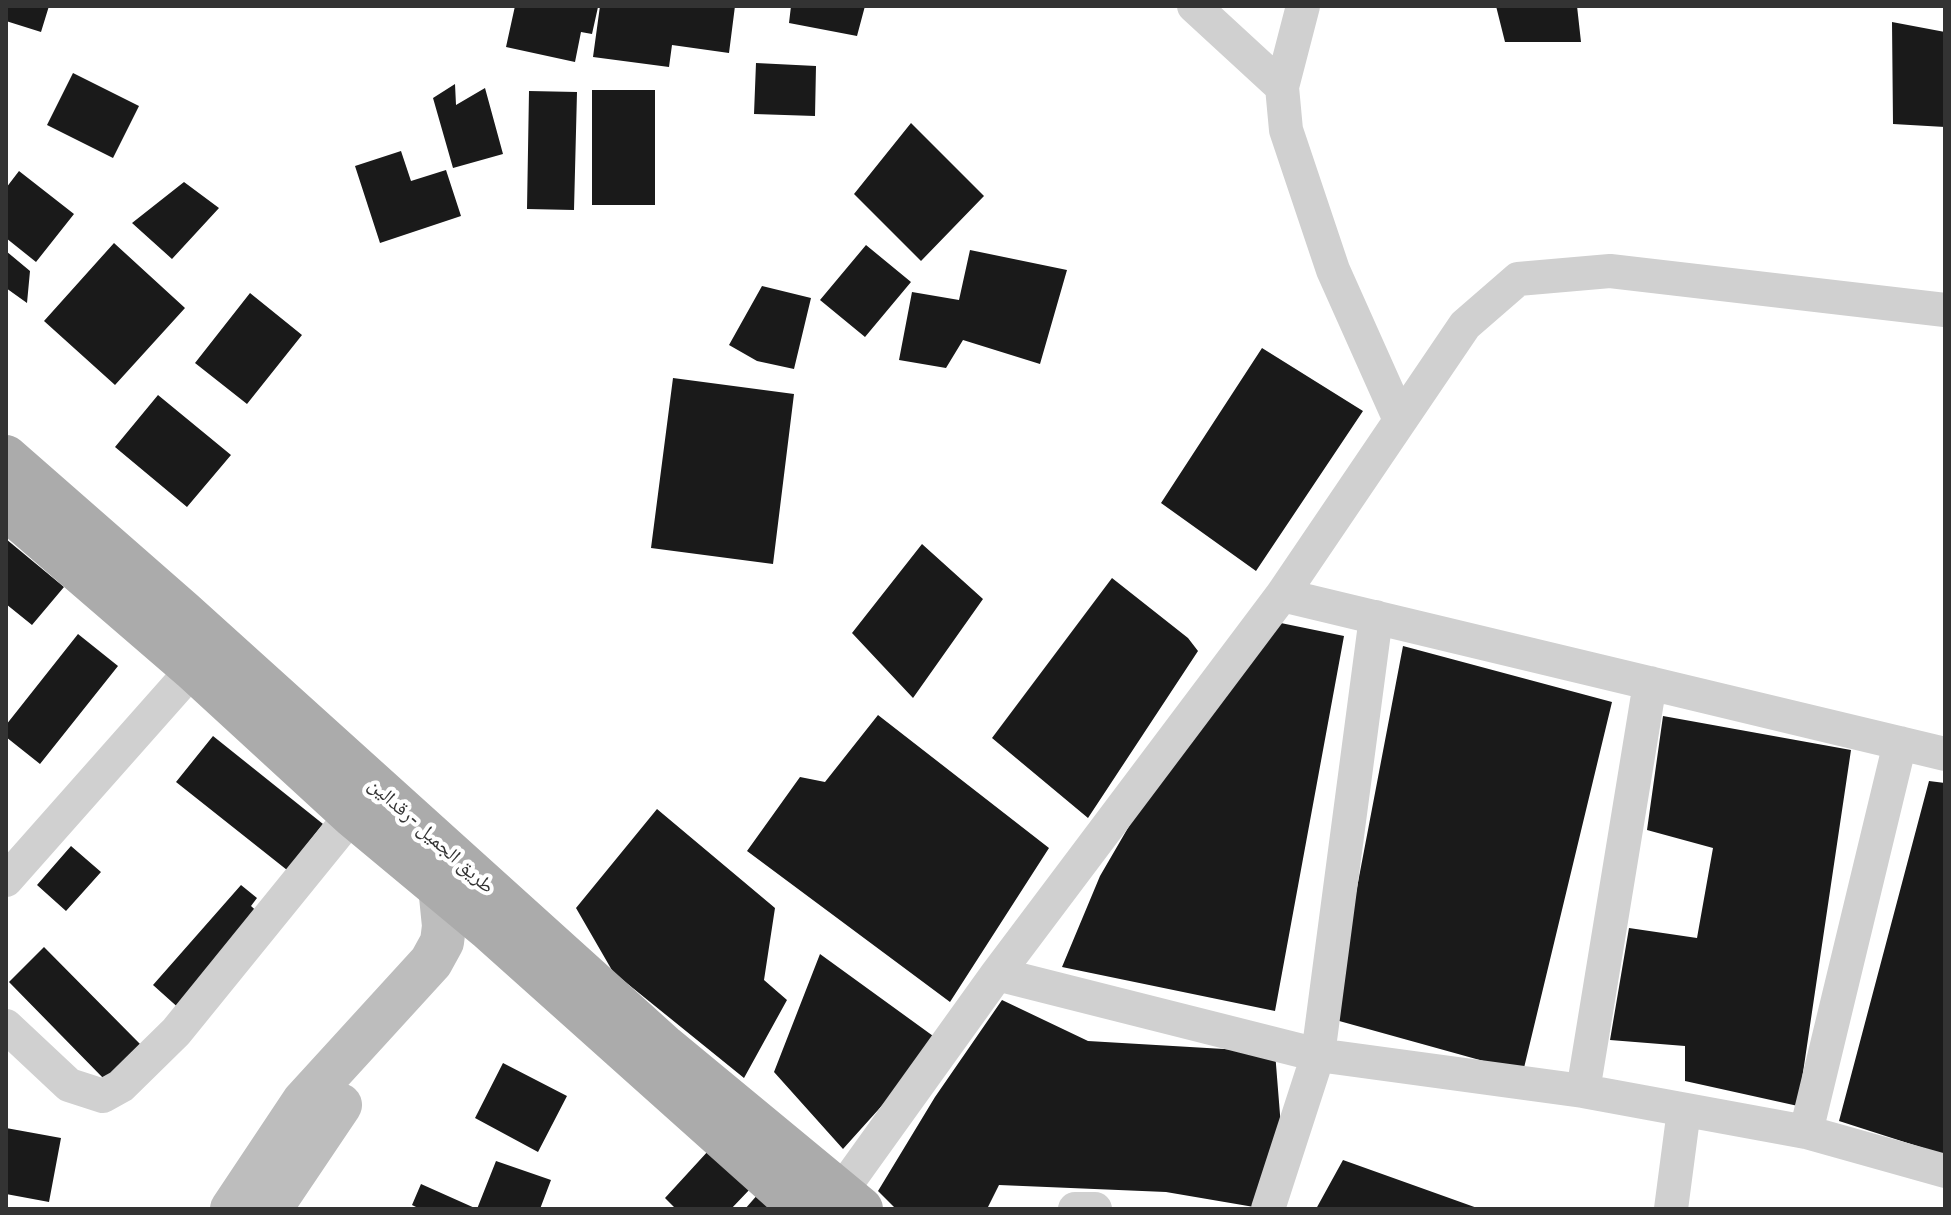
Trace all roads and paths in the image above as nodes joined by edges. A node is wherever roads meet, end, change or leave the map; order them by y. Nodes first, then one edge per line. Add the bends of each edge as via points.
1 (1194, 6) edge
2 (1303, 6) edge
3 (1282, 87) junction
4 (1945, 310) edge
5 (1400, 420) junction
6 (6, 457) edge
7 (6, 508) edge
8 (1282, 595) junction
9 (1376, 617) junction
10 (193, 669) junction
11 (1650, 683) junction
12 (1900, 743) junction
13 (1945, 754) edge
14 (352, 815) junction
15 (6, 880) edge
16 (440, 886) junction
17 (496, 915) junction
18 (997, 974) junction
19 (6, 1026) edge
20 (1318, 1055) junction
21 (1583, 1091) junction
22 (1684, 1110) junction
23 (1806, 1132) junction
24 (1945, 1171) edge
25 (851, 1200) edge
26 (232, 1209) edge
27 (270, 1209) edge
28 (802, 1209) edge
29 (1075, 1209) edge
30 (1095, 1209) edge
31 (1268, 1209) edge
32 (1671, 1209) edge

1 - 3 street
2 - 3 street
3 - 5 street via 1286,130 1333,270
4 - 5 street via 1610,271 1518,279 1465,325
5 - 8 street
6 - 17 main road, طريق الجميل -رقدالين
7 - 10 main road, طريق الجميل -رقدالين
8 - 9 street
8 - 18 street
9 - 11 street
9 - 20 street
10 - 14 main road, طريق الجميل -رقدالين
10 - 15 street
11 - 12 street
11 - 21 street
12 - 13 street
12 - 23 street
14 - 16 main road, طريق الجميل -رقدالين
14 - 19 street via 176,1032 121,1086 103,1096 69,1085
16 - 17 main road, طريق الجميل -رقدالين
16 - 26 street via 444,926 431,962 304,1101
17 - 25 main road, طريق الجميل -رقدالين
17 - 27 street via 327,1120
17 - 28 main road, طريق الجميل -رقدالين
18 - 20 street
18 - 25 street
20 - 21 street
20 - 31 street
21 - 22 street
22 - 23 street
22 - 32 street
23 - 24 street
29 - 30 street

